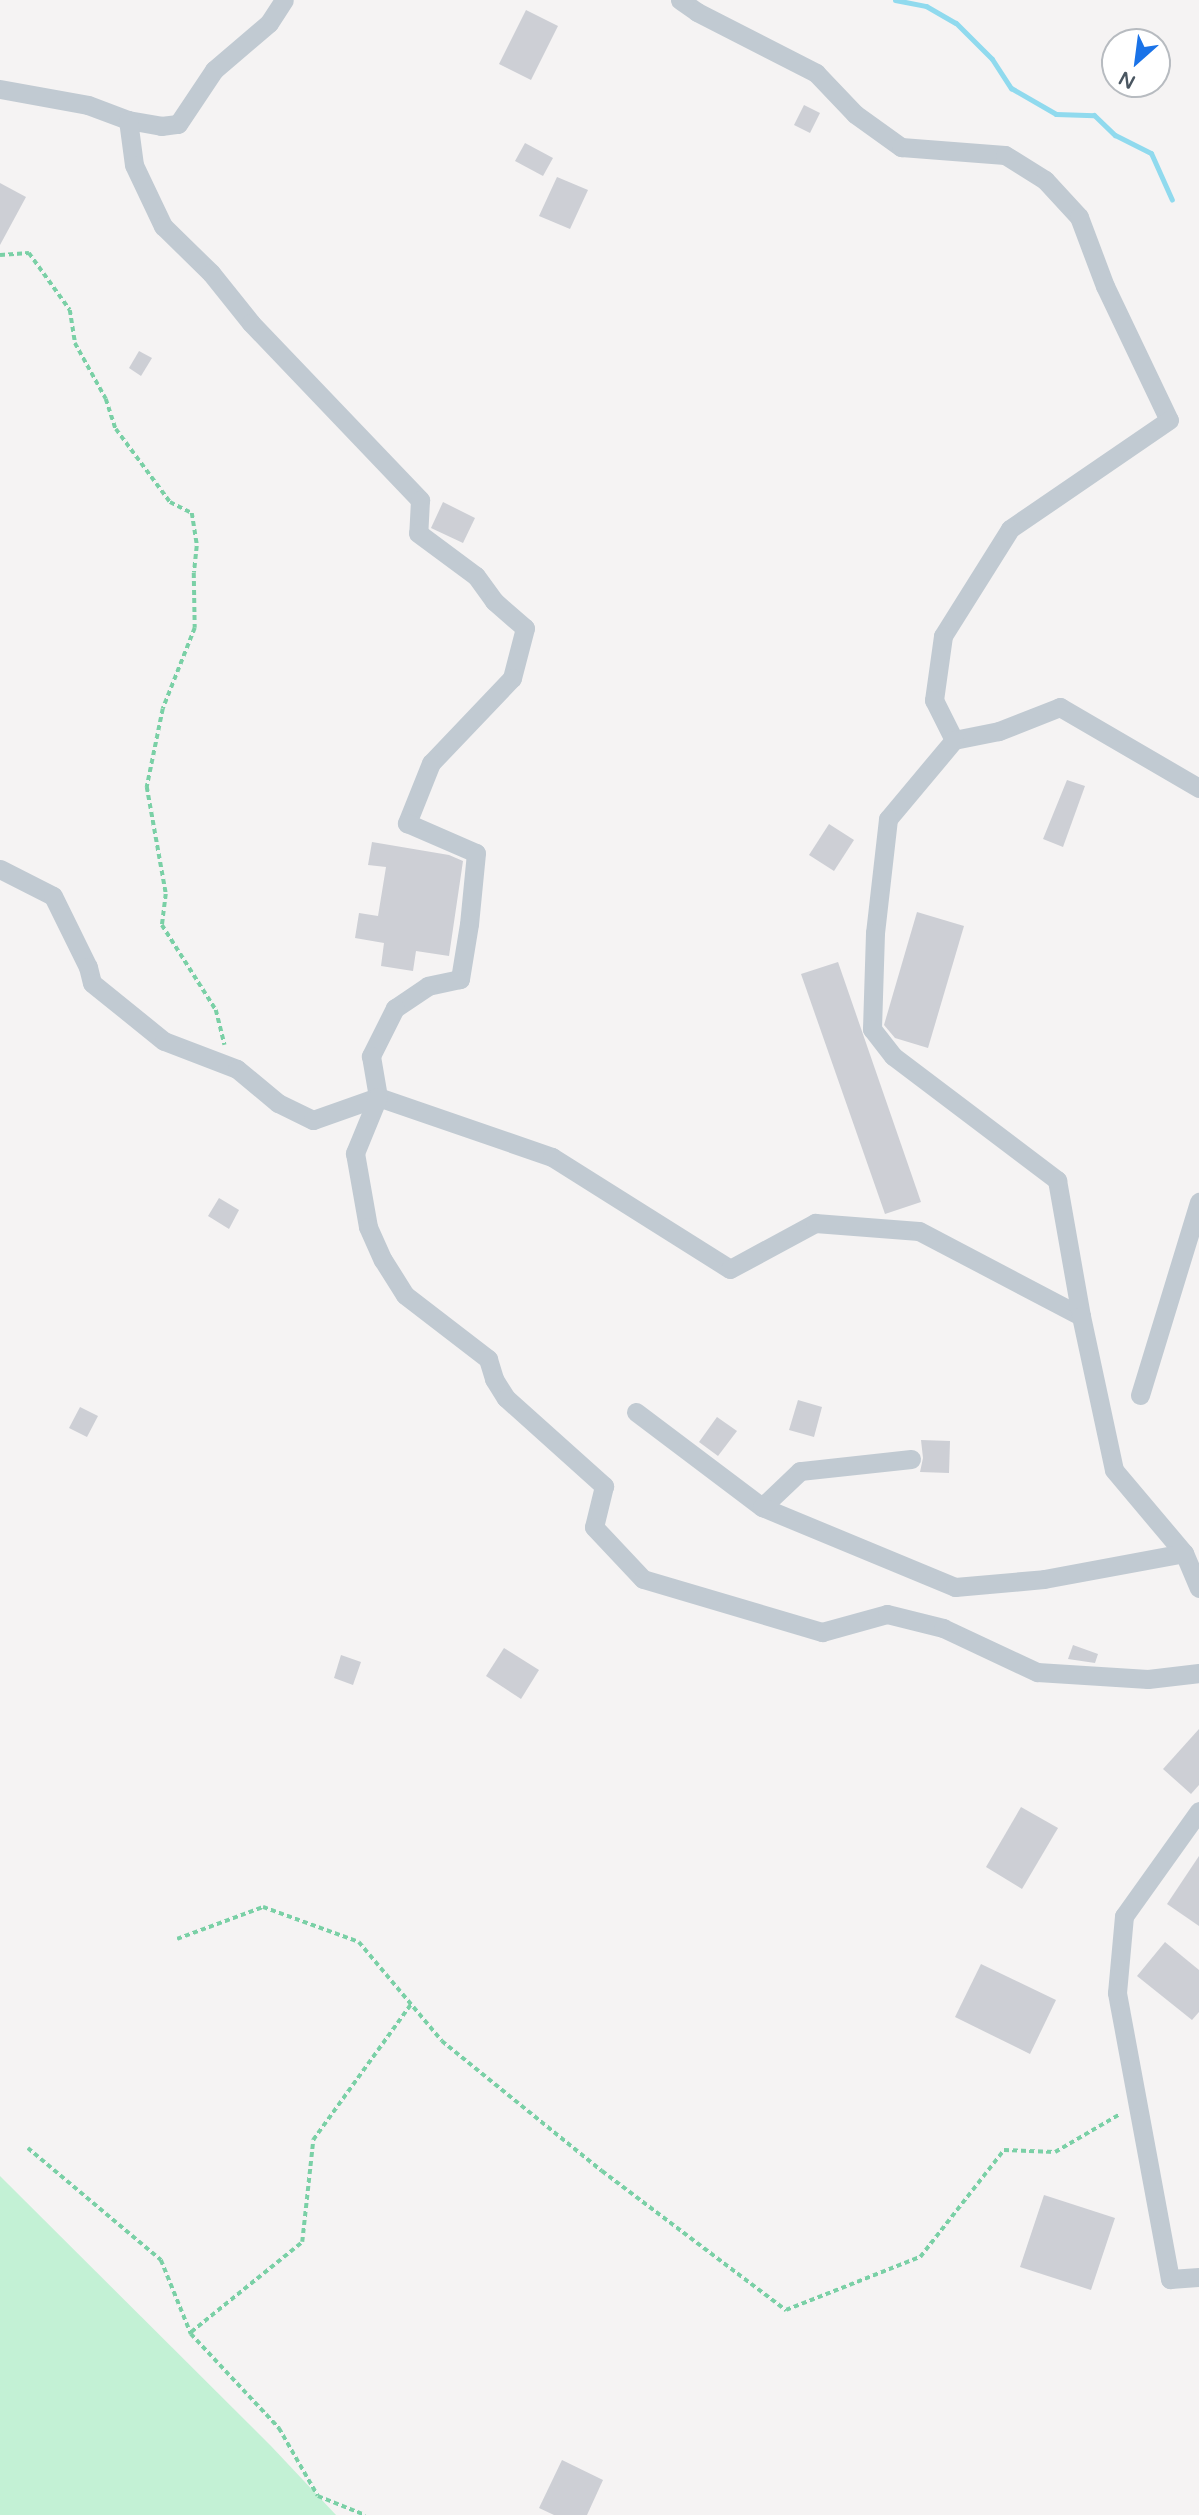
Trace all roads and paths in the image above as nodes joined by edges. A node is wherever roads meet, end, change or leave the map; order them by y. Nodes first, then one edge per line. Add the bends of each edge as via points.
1 (285, 0) edge
2 (680, 0) edge
3 (0, 89) edge
4 (128, 120) junction
5 (0, 255) edge
6 (954, 740) junction
7 (1199, 788) edge
8 (0, 869) edge
9 (237, 1069) junction
10 (378, 1097) junction
11 (1199, 1202) edge
12 (1081, 1317) junction
13 (1140, 1395) dead end
14 (636, 1412) dead end
15 (911, 1459) dead end
16 (762, 1507) junction
17 (1184, 1553) junction
18 (1199, 1588) edge
19 (1199, 1673) edge
20 (1199, 1811) edge
21 (177, 1939) dead end
22 (411, 2004) junction
23 (1138, 2105) junction
24 (28, 2148) dead end
25 (1199, 2277) edge
26 (191, 2332) junction
27 (365, 2515) edge

1 - 4 street via 269,23 214,70 178,124
2 - 6 street via 816,73 855,114 901,147 1005,155 1045,180 1079,217 1105,286 1169,420 1010,529 943,636 934,700
3 - 4 street via 88,105
4 - 10 street via 134,165 163,226 420,500 418,533 476,576 494,601 525,628 512,678 430,764 407,823 476,853 469,925 460,979 428,986 395,1008 371,1056
5 - 9 path via 29,253 70,310 75,344 106,399 116,429 170,502 192,513 197,546 195,628 163,709 147,787 166,894 162,925 216,1010
6 - 7 street via 999,731 1060,707
6 - 12 street via 888,819 875,933 872,1029 893,1056 1057,1180
8 - 9 street via 53,896 92,983 106,996 164,1041
9 - 10 street via 278,1103 313,1119
10 - 12 street via 552,1157 730,1269 815,1223 919,1231
10 - 19 street via 355,1153 368,1227 383,1260 405,1295 488,1359 506,1398 604,1486 594,1527 643,1579 822,1632 887,1614 943,1628 1037,1672 1148,1679
11 - 13 street
12 - 17 street via 1114,1470
14 - 16 street
15 - 16 street via 800,1471
16 - 17 street via 956,1587 1044,1579
17 - 18 street
20 - 23 street via 1125,1916 1117,1993
21 - 22 path via 262,1907 359,1942
22 - 23 path via 453,2049 602,2171 786,2310 920,2257 1004,2150 1055,2152
22 - 26 path via 313,2140 302,2242
23 - 25 street via 1170,2279
24 - 26 path via 162,2260
26 - 27 path via 279,2428 318,2496

